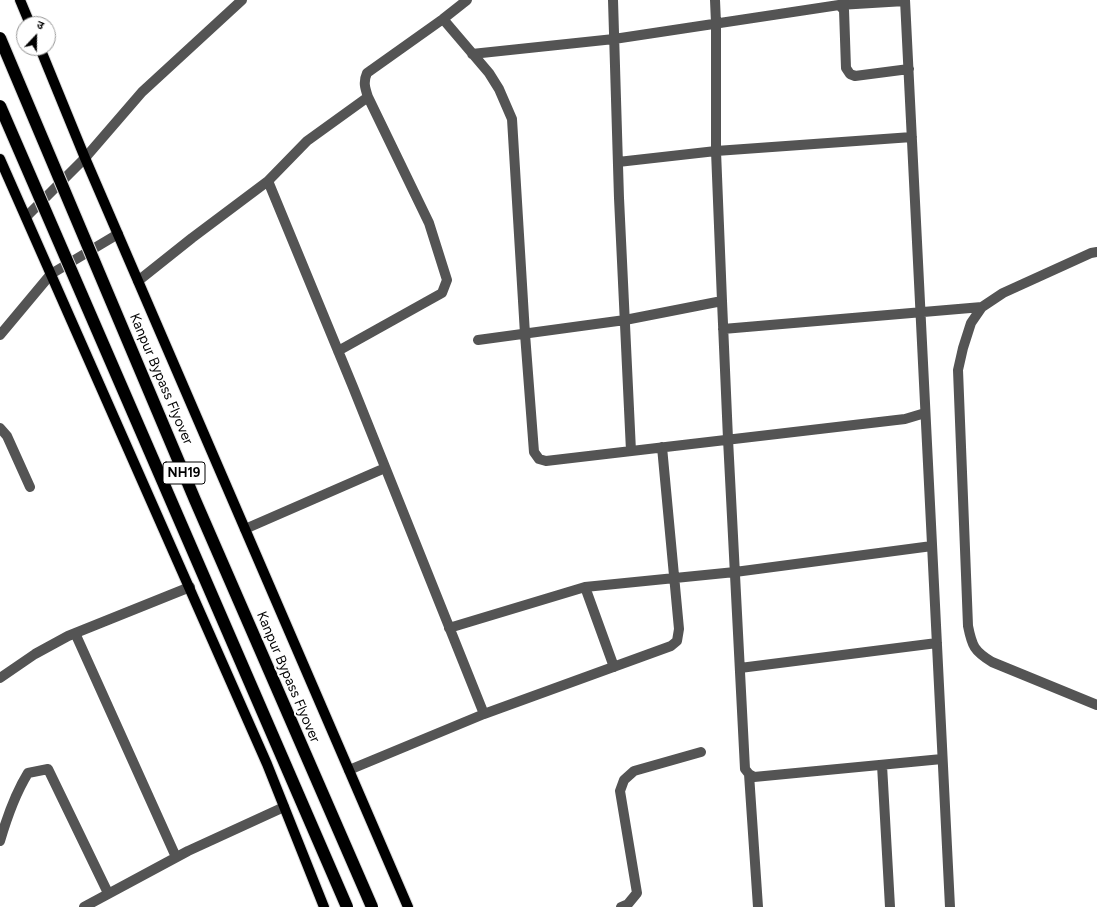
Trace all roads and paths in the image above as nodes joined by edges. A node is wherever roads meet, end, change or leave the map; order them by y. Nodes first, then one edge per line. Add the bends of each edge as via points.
1 (20, 0) edge
2 (242, 0) edge
3 (467, 0) edge
4 (613, 0) edge
5 (715, 0) edge
6 (905, 1) edge
7 (839, 5) junction
8 (27, 16) edge
9 (443, 19) junction
10 (716, 23) junction
11 (0, 38) edge
12 (614, 39) junction
13 (472, 54) junction
14 (43, 56) edge
15 (909, 69) junction
16 (368, 97) junction
17 (0, 106) edge
18 (912, 137) junction
19 (716, 151) junction
20 (85, 158) junction
21 (0, 159) edge
22 (618, 162) junction
23 (268, 181) junction
24 (26, 217) junction
25 (118, 234) junction
26 (1097, 252) edge
27 (51, 274) junction
28 (138, 282) junction
29 (722, 300) junction
30 (982, 307) junction
31 (921, 313) junction
32 (625, 320) junction
33 (723, 329) junction
34 (525, 334) junction
35 (0, 335) edge
36 (478, 340) dead end
37 (338, 351) junction
38 (926, 413) junction
39 (0, 428) edge
40 (728, 440) junction
41 (662, 447) junction
42 (631, 451) junction
43 (385, 468) junction
44 (30, 488) dead end
45 (245, 529) junction
46 (932, 546) junction
47 (735, 572) junction
48 (675, 579) junction
49 (190, 587) junction
50 (585, 587) junction
51 (449, 628) junction
52 (75, 633) junction
53 (937, 643) junction
54 (614, 667) junction
55 (740, 668) junction
56 (0, 678) edge
57 (1097, 705) edge
58 (484, 714) junction
59 (701, 752) dead end
60 (942, 760) junction
61 (882, 765) junction
62 (349, 770) junction
63 (749, 774) junction
64 (284, 807) junction
65 (0, 841) edge
66 (176, 858) junction
67 (108, 893) junction
68 (84, 907) edge
69 (324, 907) edge
70 (347, 907) edge
71 (372, 907) edge
72 (408, 907) edge
73 (621, 907) edge
74 (758, 907) edge
75 (890, 907) edge
76 (950, 907) edge

1 - 8 main road
2 - 20 street via 142,92
3 - 9 street
4 - 12 street
5 - 10 street
6 - 7 street
6 - 15 street
7 - 10 street
7 - 15 street via 844,10 846,68 850,74 855,76
9 - 13 street
9 - 16 street via 367,73 364,85
10 - 12 street
10 - 19 street
11 - 71 highway, Kanpur Bypass Flyover / NH19, bridge via 198,507
12 - 13 street
12 - 22 street
13 - 34 street via 499,89 512,119
14 - 20 main road
15 - 18 street
16 - 23 street via 307,141
16 - 37 street via 429,223 447,280 442,293
17 - 70 highway, NH19, bridge
18 - 19 street
18 - 31 street
19 - 22 street
19 - 29 street
20 - 24 street
20 - 25 main road
21 - 24 main road
22 - 32 street
23 - 28 street
23 - 37 street
24 - 27 main road
25 - 27 street
25 - 28 main road
26 - 30 street via 1003,293
27 - 35 street
27 - 49 main road
28 - 45 main road
29 - 32 street
29 - 33 street
30 - 31 street
30 - 57 street via 971,323 958,370 968,626 972,644 981,655 992,662
31 - 33 street
31 - 38 street
32 - 34 street
32 - 42 street
33 - 40 street
34 - 36 street
34 - 42 street via 534,452 539,459 546,461
37 - 43 street
38 - 40 street via 905,419
38 - 46 street
39 - 44 street via 7,436
40 - 41 street
40 - 47 street
41 - 42 street
41 - 48 street
43 - 45 street
43 - 51 street
45 - 62 main road
46 - 47 street
46 - 53 street
47 - 48 street
47 - 55 street
48 - 50 street
48 - 54 street via 679,629 677,641 671,646
49 - 52 street
49 - 64 main road
50 - 51 street
50 - 54 street
51 - 58 street
52 - 56 street via 35,654
52 - 66 street
53 - 55 street
53 - 60 street
54 - 58 street
55 - 63 street via 745,769
58 - 62 street
59 - 73 street via 634,771 624,780 620,791 636,893 628,904
60 - 61 street
60 - 76 street
61 - 63 street via 754,777
61 - 75 street
62 - 72 main road
63 - 74 street
64 - 66 street
64 - 69 main road
65 - 67 street via 19,788 28,773 48,769
66 - 67 street
67 - 68 street

